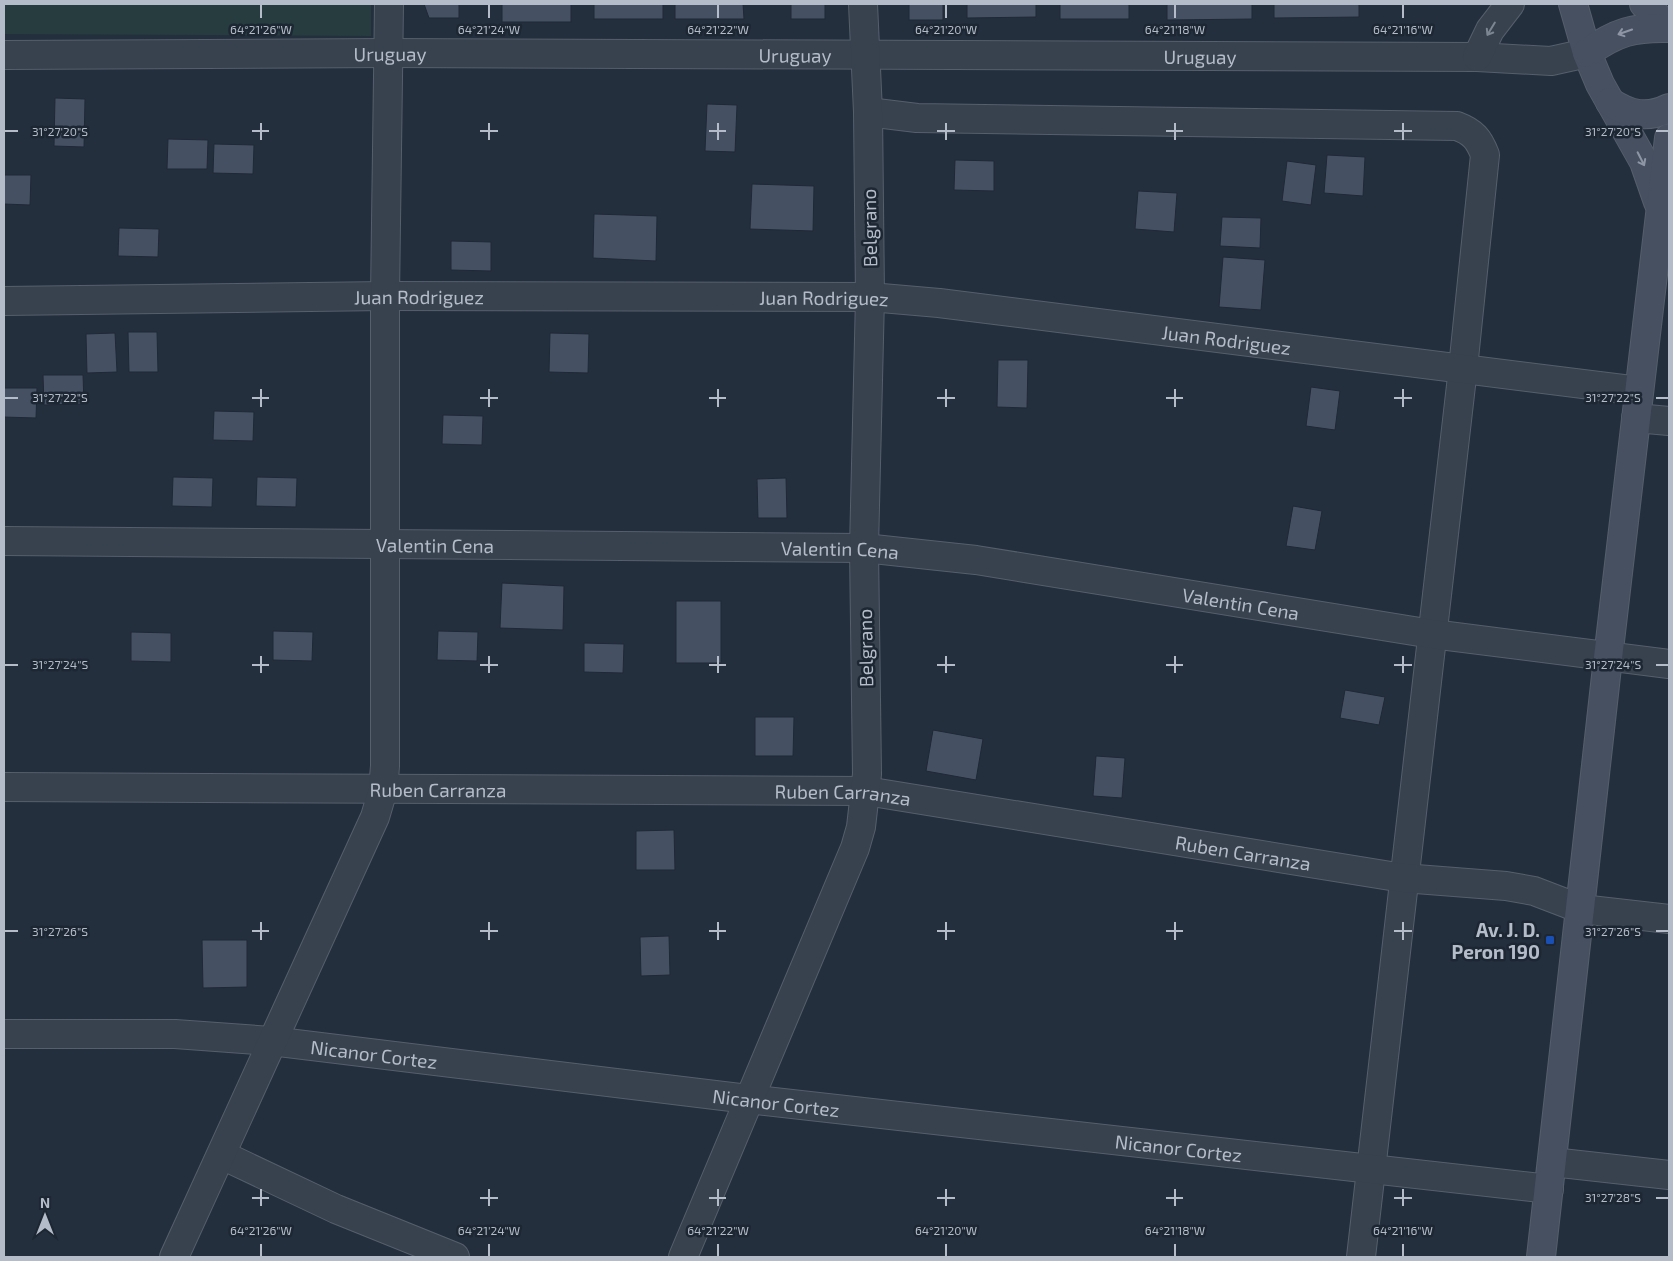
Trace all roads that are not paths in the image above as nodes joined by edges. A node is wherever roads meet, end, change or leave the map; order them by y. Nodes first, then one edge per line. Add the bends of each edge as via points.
1 (389, 4) edge
2 (863, 4) edge
3 (1510, 4) edge
4 (1573, 4) edge
5 (1644, 4) edge
6 (1669, 28) edge
7 (389, 53) junction
8 (1587, 53) junction
9 (4, 55) edge
10 (864, 56) junction
11 (1476, 57) junction
12 (1610, 102) junction
13 (1669, 108) edge
14 (868, 112) junction
15 (1669, 138) edge
16 (1660, 208) junction
17 (385, 296) junction
18 (870, 297) junction
19 (4, 301) edge
20 (1463, 368) junction
21 (1639, 391) junction
22 (1636, 418) junction
23 (1669, 421) edge
24 (4, 540) edge
25 (385, 543) junction
26 (864, 548) junction
27 (1432, 634) junction
28 (1608, 658) junction
29 (1669, 664) edge
30 (4, 786) edge
31 (383, 790) junction
32 (866, 791) junction
33 (1403, 878) junction
34 (1581, 909) junction
35 (1669, 919) edge
36 (4, 1034) edge
37 (271, 1041) junction
38 (748, 1100) junction
39 (222, 1155) junction
40 (1552, 1162) junction
41 (1371, 1170) junction
42 (1669, 1175) edge
43 (1549, 1189) junction
44 (174, 1257) edge
45 (455, 1257) edge
46 (683, 1257) edge
47 (1361, 1257) edge
48 (1541, 1257) edge

1 - 7 street
2 - 10 street, Belgrano
3 -> 11 street via 1490,30
4 - 8 main road
5 - 6 main road
6 -> 8 main road via 1629,30
7 - 9 street, Uruguay
7 - 10 street, Uruguay
7 - 17 street
8 - 11 street, Uruguay via 1551,61
8 - 12 main road
10 - 11 street, Uruguay
10 - 14 street, Belgrano
12 - 13 main road via 1625,112 1638,115
12 -> 16 main road via 1644,162
14 - 18 street, Belgrano
14 - 20 street via 917,118 1457,126 1469,130 1479,140 1485,155
15 - 16 main road
16 - 21 main road
17 - 18 street, Juan Rodriguez
17 - 19 street, Juan Rodriguez
17 - 25 street
18 - 20 street, Juan Rodriguez
18 - 26 street, Belgrano
20 - 21 street, Juan Rodriguez
20 - 27 street
21 - 22 main road
22 - 23 street
22 - 28 main road
24 - 25 street, Valentin Cena
25 - 26 street, Valentin Cena
25 - 31 street
26 - 27 street, Valentin Cena via 976,560
26 - 32 street, Belgrano
27 - 28 street, Valentin Cena
27 - 33 street
28 - 29 street, Valentin Cena
28 - 34 main road
30 - 31 street, Ruben Carranza
31 - 32 street, Ruben Carranza
31 - 37 street via 375,817
32 - 33 street, Ruben Carranza
32 - 38 street, Belgrano via 855,848
33 - 34 street, Ruben Carranza via 1506,886 1534,891
33 - 41 street
34 - 35 street, Ruben Carranza
34 - 40 main road
36 - 37 street, Nicanor Cortez via 176,1034
37 - 38 street, Nicanor Cortez
37 - 39 street
38 - 41 street, Nicanor Cortez
38 - 46 street, Belgrano
39 - 44 street
39 - 45 street via 336,1209
40 - 42 street
40 - 43 main road
41 - 43 street, Nicanor Cortez
41 - 47 street
43 - 48 main road

